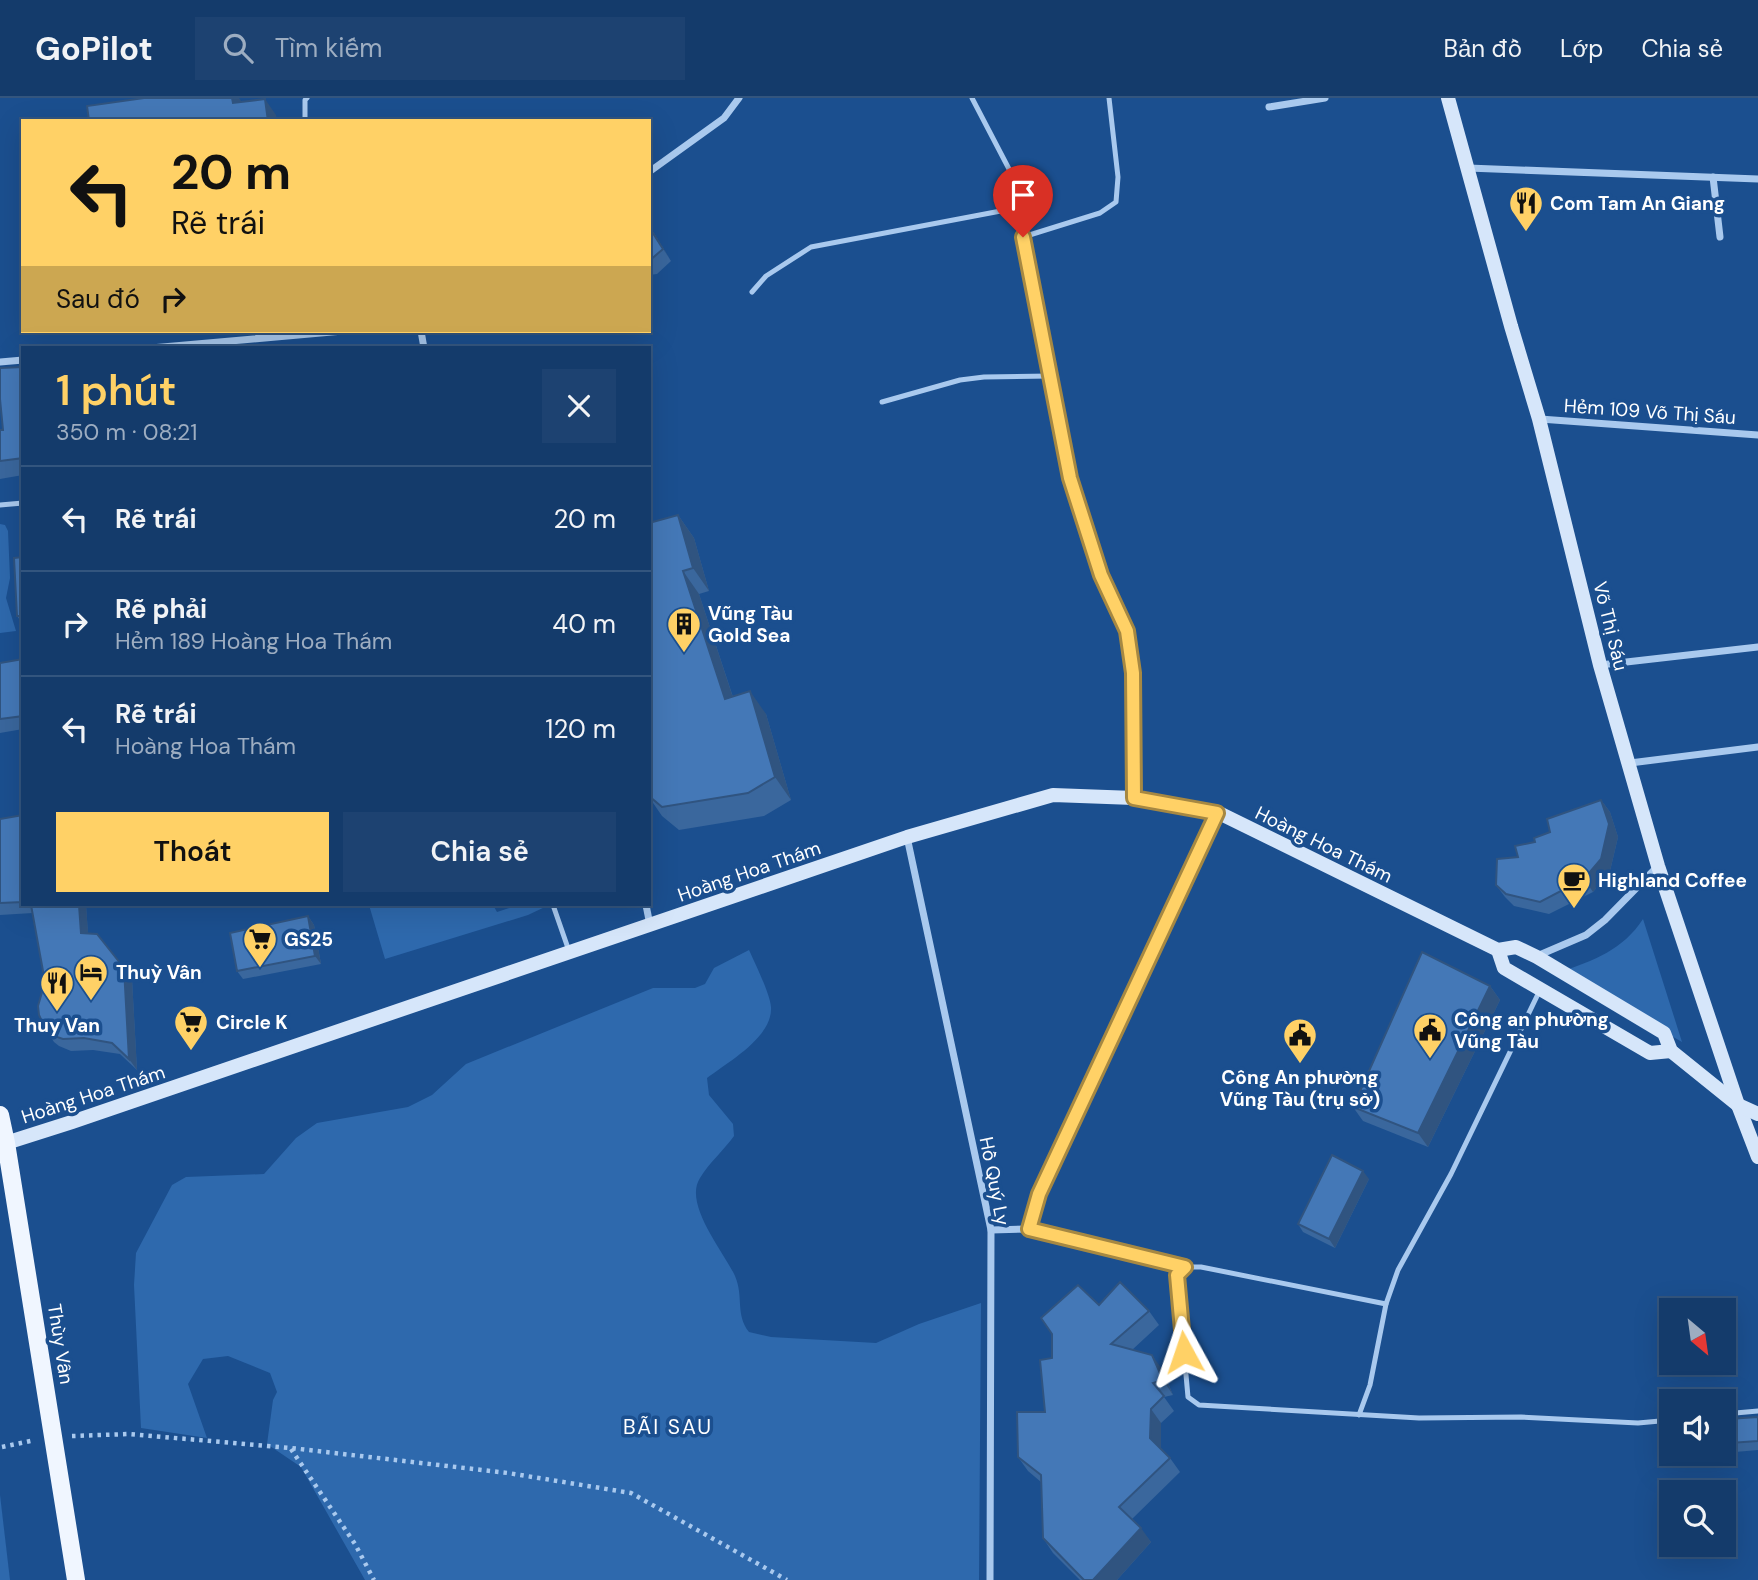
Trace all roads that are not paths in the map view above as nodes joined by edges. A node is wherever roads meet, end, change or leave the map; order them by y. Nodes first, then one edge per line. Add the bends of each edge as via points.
1 (307, 98) edge
2 (738, 98) edge
3 (972, 98) edge
4 (1108, 98) edge
5 (1325, 98) edge
6 (1448, 98) edge
7 (1269, 107) dead end
8 (305, 119) edge
9 (1468, 169) junction
10 (651, 171) edge
11 (1713, 177) junction
12 (1758, 179) edge
13 (1016, 215) junction
14 (1023, 237) junction
15 (1720, 237) dead end
16 (752, 292) dead end
17 (310, 333) edge
18 (172, 346) edge
19 (21, 360) edge
20 (0, 362) edge
21 (1049, 376) junction
22 (882, 402) dead end
23 (1539, 419) junction
24 (1758, 435) edge
25 (21, 503) edge
26 (0, 505) edge
27 (1758, 647) edge
28 (1600, 665) junction
29 (1758, 747) edge
30 (1630, 763) junction
31 (1134, 798) junction
32 (1217, 813) junction
33 (907, 837) junction
34 (1658, 866) junction
35 (553, 906) edge
36 (646, 906) edge
37 (650, 925) junction
38 (1498, 950) junction
39 (569, 951) junction
40 (1537, 957) junction
41 (1540, 989) junction
42 (1671, 1051) junction
43 (1738, 1105) junction
44 (1758, 1114) edge
45 (0, 1115) edge
46 (6, 1143) junction
47 (1758, 1157) edge
48 (1029, 1229) junction
49 (990, 1230) junction
50 (1185, 1267) junction
51 (1386, 1304) junction
52 (1758, 1411) edge
53 (1736, 1413) edge
54 (1359, 1415) junction
55 (1659, 1421) edge
56 (76, 1580) edge
57 (990, 1580) edge

1 - 8 lane
2 - 10 street via 724,118
3 - 13 lane via 1021,192
4 - 14 lane via 1118,177 1116,202 1100,213
5 - 7 street
6 - 9 main road, Võ Thị Sáu
9 - 11 street
9 - 23 main road, Võ Thị Sáu
11 - 12 street
11 - 15 street
13 - 14 lane
13 - 16 lane via 1006,210 811,247 766,276
14 - 21 street
17 - 18 street
19 - 20 street
21 - 22 lane via 960,380
21 - 31 street via 1087,535 1127,631 1133,673
23 - 24 street, Hẻm 109 Võ Thị Sáu
23 - 28 main road, Võ Thị Sáu
25 - 26 lane
27 - 28 street
28 - 30 main road, Võ Thị Sáu
29 - 30 street
30 - 34 main road, Võ Thị Sáu
31 - 32 main road, Hoàng Hoa Thám
31 - 33 main road, Hoàng Hoa Thám via 1053,795
32 - 38 main road, Hoàng Hoa Thám
32 - 48 lane via 1039,1194
33 - 37 main road, Hoàng Hoa Thám
33 - 49 street, Hồ Quý Ly
34 - 40 street via 1605,920
34 - 43 main road, Võ Thị Sáu
35 - 39 lane
36 - 37 street
37 - 39 main road, Hoàng Hoa Thám
38 - 40 main road, Hoàng Hoa Thám via 1516,947
38 - 41 main road, Hoàng Hoa Thám via 1504,968
39 - 46 main road, Hoàng Hoa Thám
40 - 42 main road, Hoàng Hoa Thám via 1664,1033
41 - 42 main road, Hoàng Hoa Thám via 1650,1053
41 - 51 lane via 1451,1174 1398,1270
42 - 43 main road, Hoàng Hoa Thám
43 - 44 main road, Hoàng Hoa Thám
43 - 47 main road, Võ Thị Sáu
45 - 46 main road, Thùy Vân
46 - 56 main road, Thùy Vân
48 - 49 street
48 - 50 lane
49 - 57 street, Hồ Quý Ly
50 - 51 lane
50 - 54 lane via 1177,1275 1188,1397 1199,1405
51 - 54 lane via 1370,1385
52 - 53 lane
54 - 55 lane

